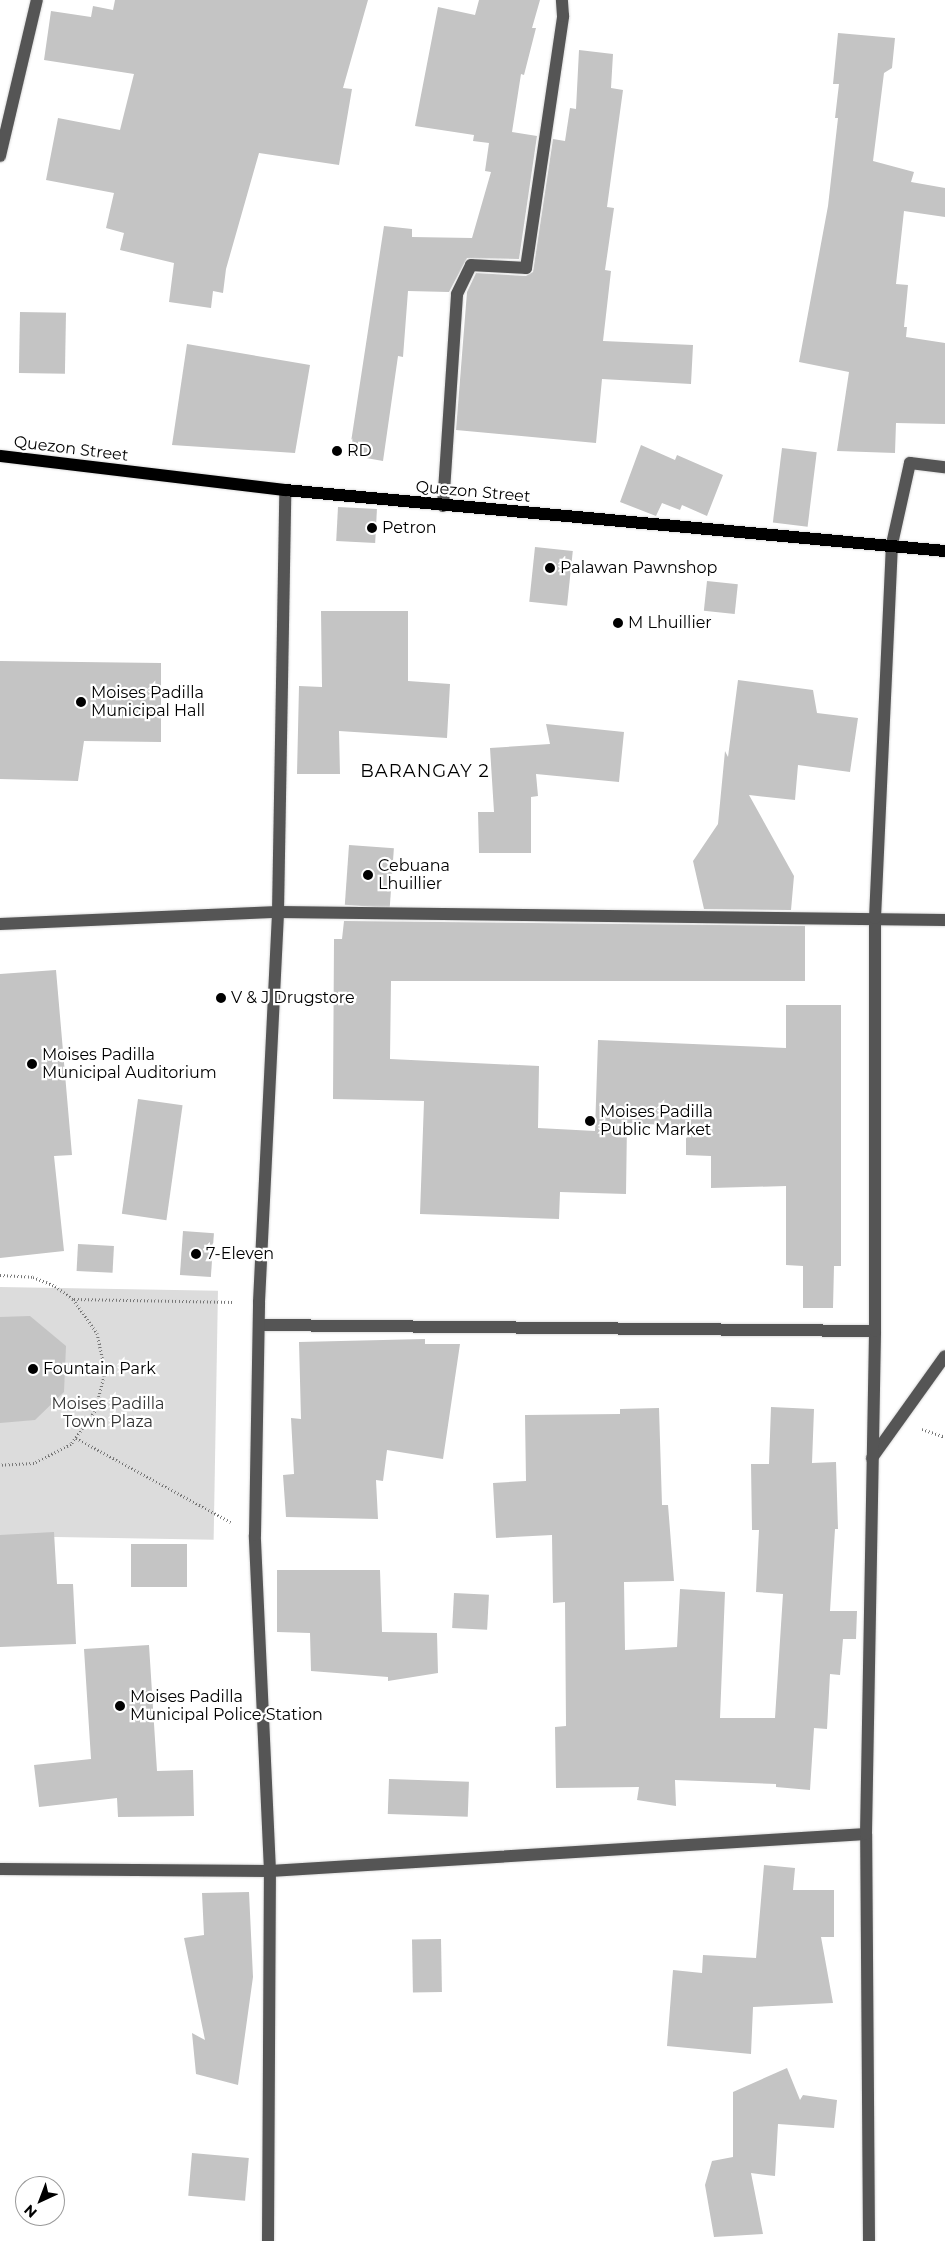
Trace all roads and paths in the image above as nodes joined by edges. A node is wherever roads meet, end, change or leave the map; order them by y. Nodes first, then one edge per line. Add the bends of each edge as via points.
1 (37, 0) edge
2 (562, 0) edge
3 (0, 156) edge
4 (0, 456) edge
5 (945, 467) edge
6 (285, 490) junction
7 (443, 506) junction
8 (892, 544) junction
9 (945, 551) edge
10 (278, 912) junction
11 (875, 918) junction
12 (945, 920) edge
13 (0, 924) edge
14 (0, 1275) edge
15 (73, 1300) junction
16 (260, 1302) junction
17 (259, 1325) junction
18 (875, 1330) junction
19 (945, 1356) edge
20 (76, 1438) junction
21 (872, 1458) junction
22 (0, 1465) edge
23 (255, 1535) junction
24 (866, 1834) junction
25 (0, 1869) edge
26 (270, 1871) junction
27 (268, 2241) edge
28 (869, 2241) edge

1 - 3 street
2 - 7 street via 563,16 526,268 471,265 457,294
4 - 6 main road, Quezon Street
5 - 8 street via 910,464
6 - 7 main road, Quezon Street
6 - 10 street
7 - 8 main road, Quezon Street
8 - 9 main road, Quezon Street
8 - 11 street
10 - 11 street
10 - 13 street
10 - 16 street
11 - 12 street
11 - 18 street
14 - 15 path via 33,1277 55,1286
15 - 16 path
15 - 20 path via 97,1333 105,1372 95,1411
16 - 17 street
17 - 18 street
17 - 23 street
18 - 21 street
19 - 21 street
20 - 22 path via 53,1455 34,1463
20 - 23 path
21 - 24 street
23 - 26 street
24 - 26 street
24 - 28 street
25 - 26 street
26 - 27 street

